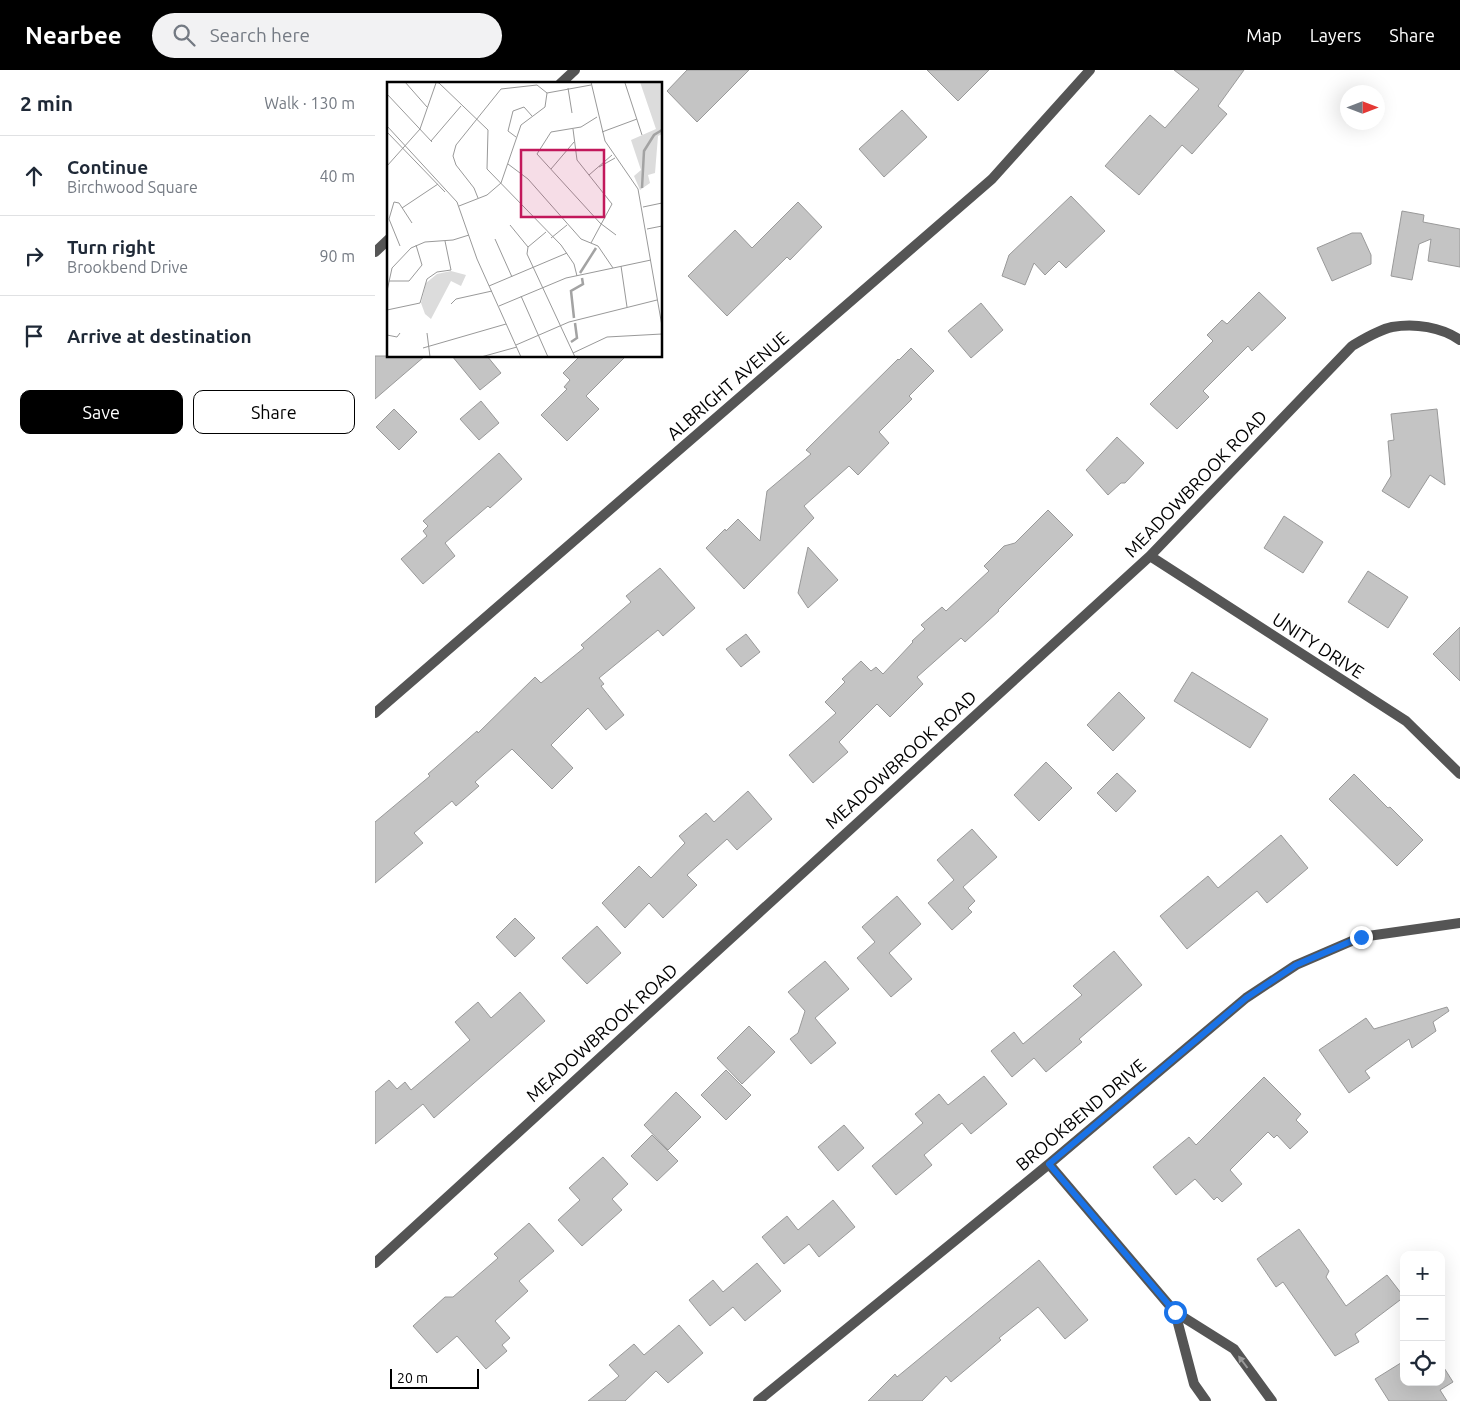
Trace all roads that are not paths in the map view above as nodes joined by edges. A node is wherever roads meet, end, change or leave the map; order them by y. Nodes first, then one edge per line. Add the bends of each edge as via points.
1 (575, 70) edge
2 (1090, 70) edge
3 (561, 82) edge
4 (387, 241) edge
5 (375, 252) edge
6 (1460, 340) edge
7 (1150, 556) junction
8 (375, 713) edge
9 (1460, 774) edge
10 (1460, 924) edge
11 (1049, 1164) junction
12 (375, 1263) edge
13 (1175, 1312) junction
14 (758, 1401) edge
15 (1206, 1401) edge
16 (1272, 1401) edge

1 - 3 street
2 - 8 street, ALBRIGHT AVENUE via 991,180
4 - 5 street
6 - 7 street, MEADOWBROOK ROAD via 1437,328 1391,327 1352,346
7 - 9 street, UNITY DRIVE via 1406,721
7 - 12 street, MEADOWBROOK ROAD
10 - 11 street, BROOKBEND DRIVE via 1361,937 1296,965 1246,998
11 - 13 street
11 - 14 street, BROOKBEND DRIVE
13 - 15 street via 1194,1384
16 -> 13 street via 1233,1349

